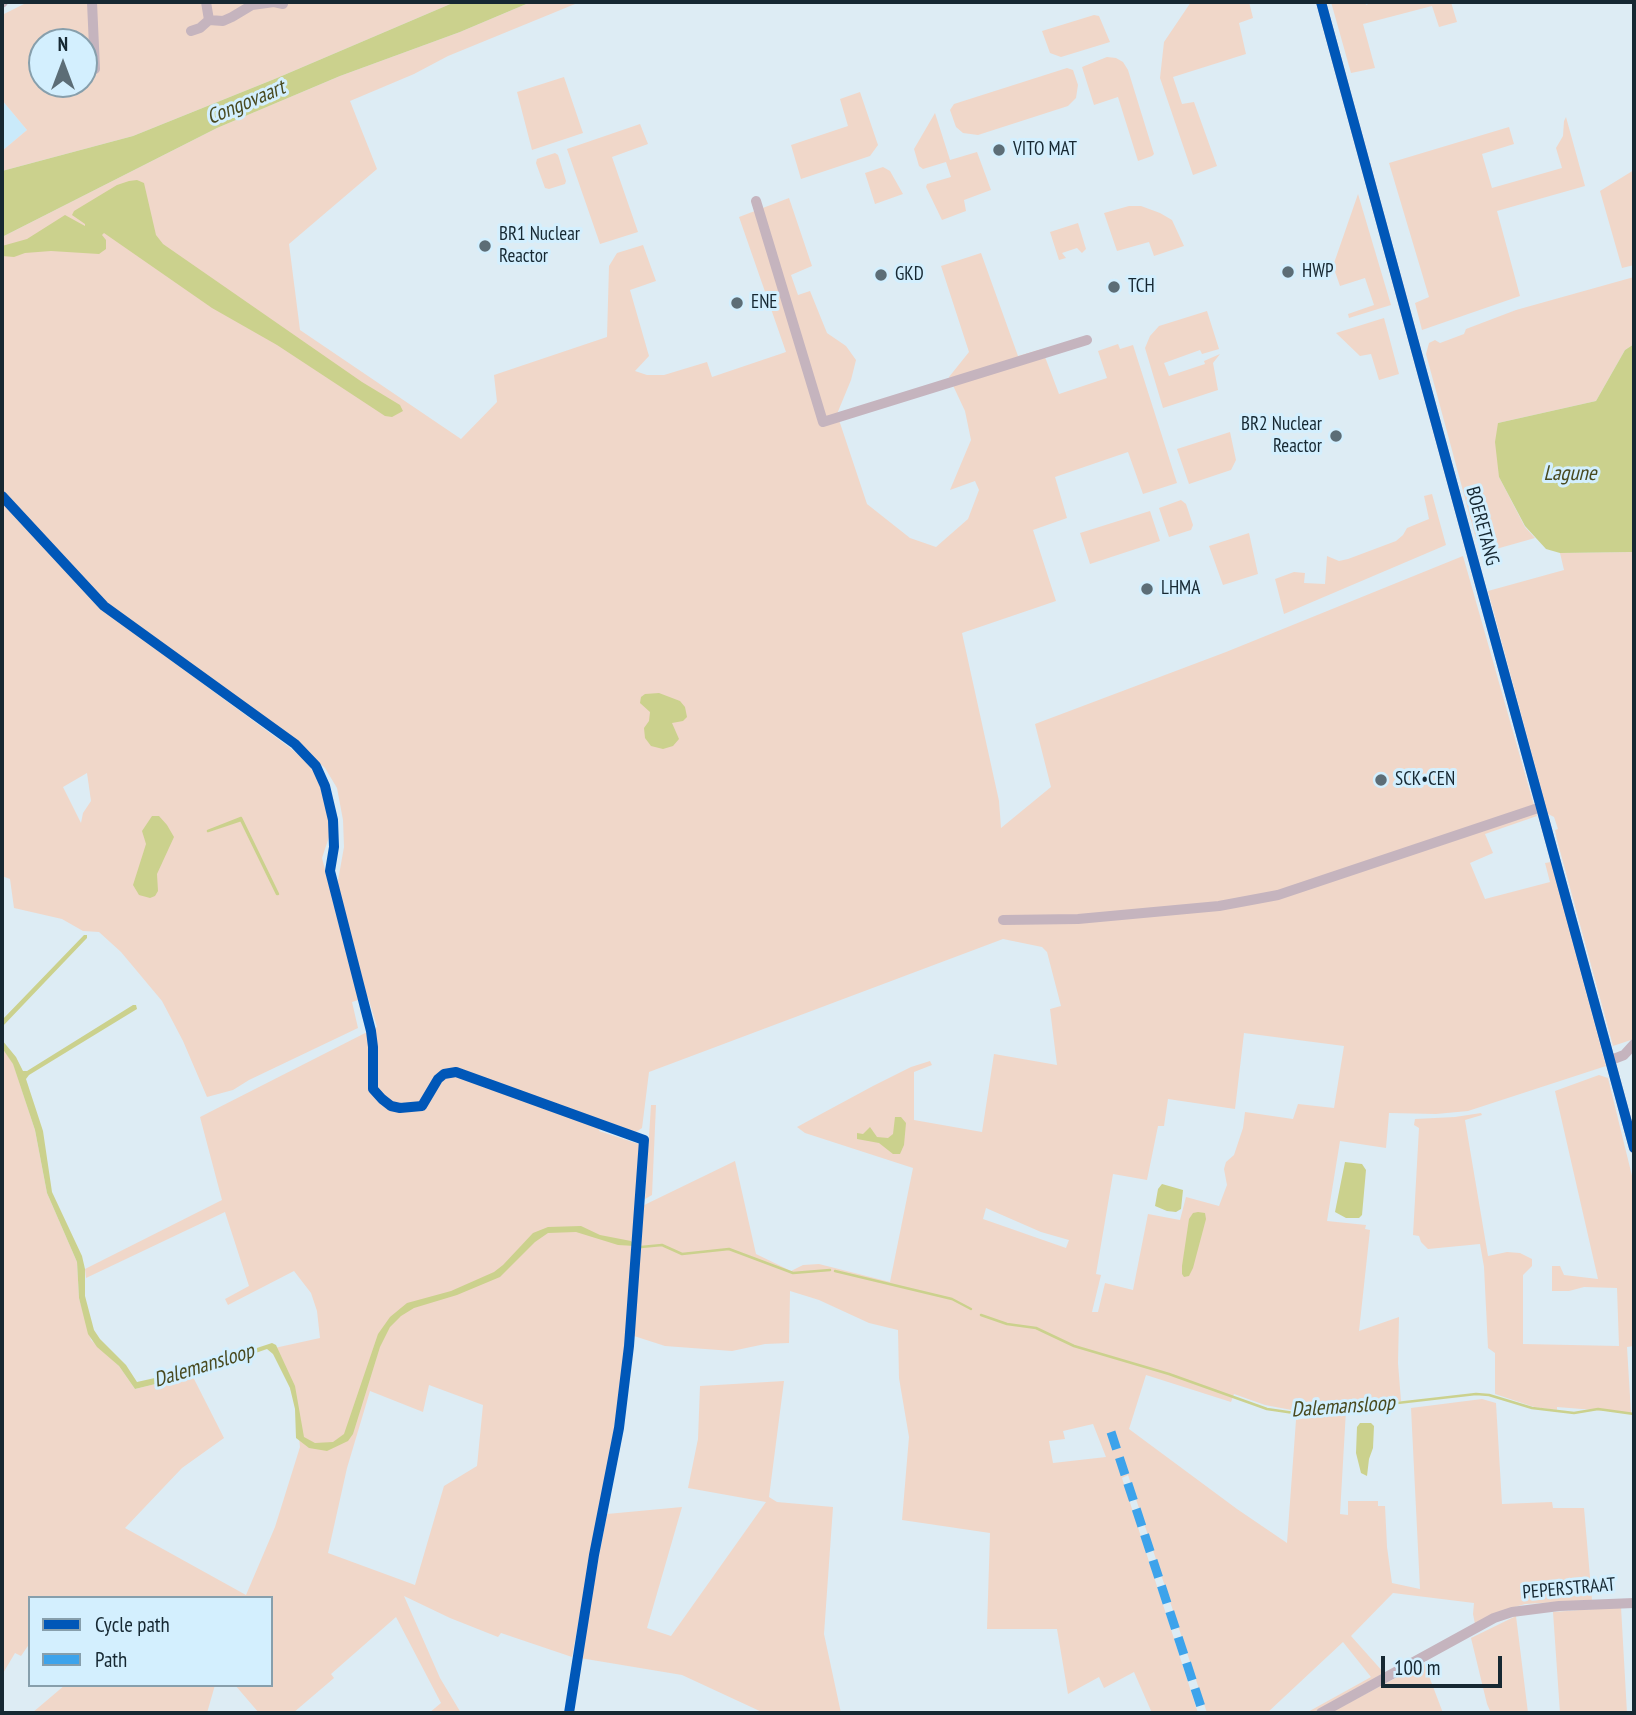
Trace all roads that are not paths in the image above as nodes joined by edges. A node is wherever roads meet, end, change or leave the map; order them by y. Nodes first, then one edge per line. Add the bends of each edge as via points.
1 (92, 2) edge
2 (206, 2) edge
3 (1321, 2) edge
4 (283, 4) dead end
5 (209, 20) junction
6 (93, 28) edge
7 (191, 31) dead end
8 (756, 201) dead end
9 (1087, 340) dead end
10 (1541, 807) junction
11 (1003, 920) dead end
12 (1632, 1049) edge
13 (1611, 1060) junction
14 (1634, 1148) edge
15 (1634, 1603) edge
16 (1321, 1713) edge

1 - 6 street
2 - 5 street
3 - 10 street, BOERETANG
4 - 5 street via 260,3 223,21
5 - 7 street
8 - 9 street via 823,422
10 - 11 street via 1278,895 1219,906 1079,919
10 - 13 street, BOERETANG
12 - 13 street
13 - 14 street, BOERETANG
15 - 16 street, PEPERSTRAAT via 1528,1608 1503,1615

